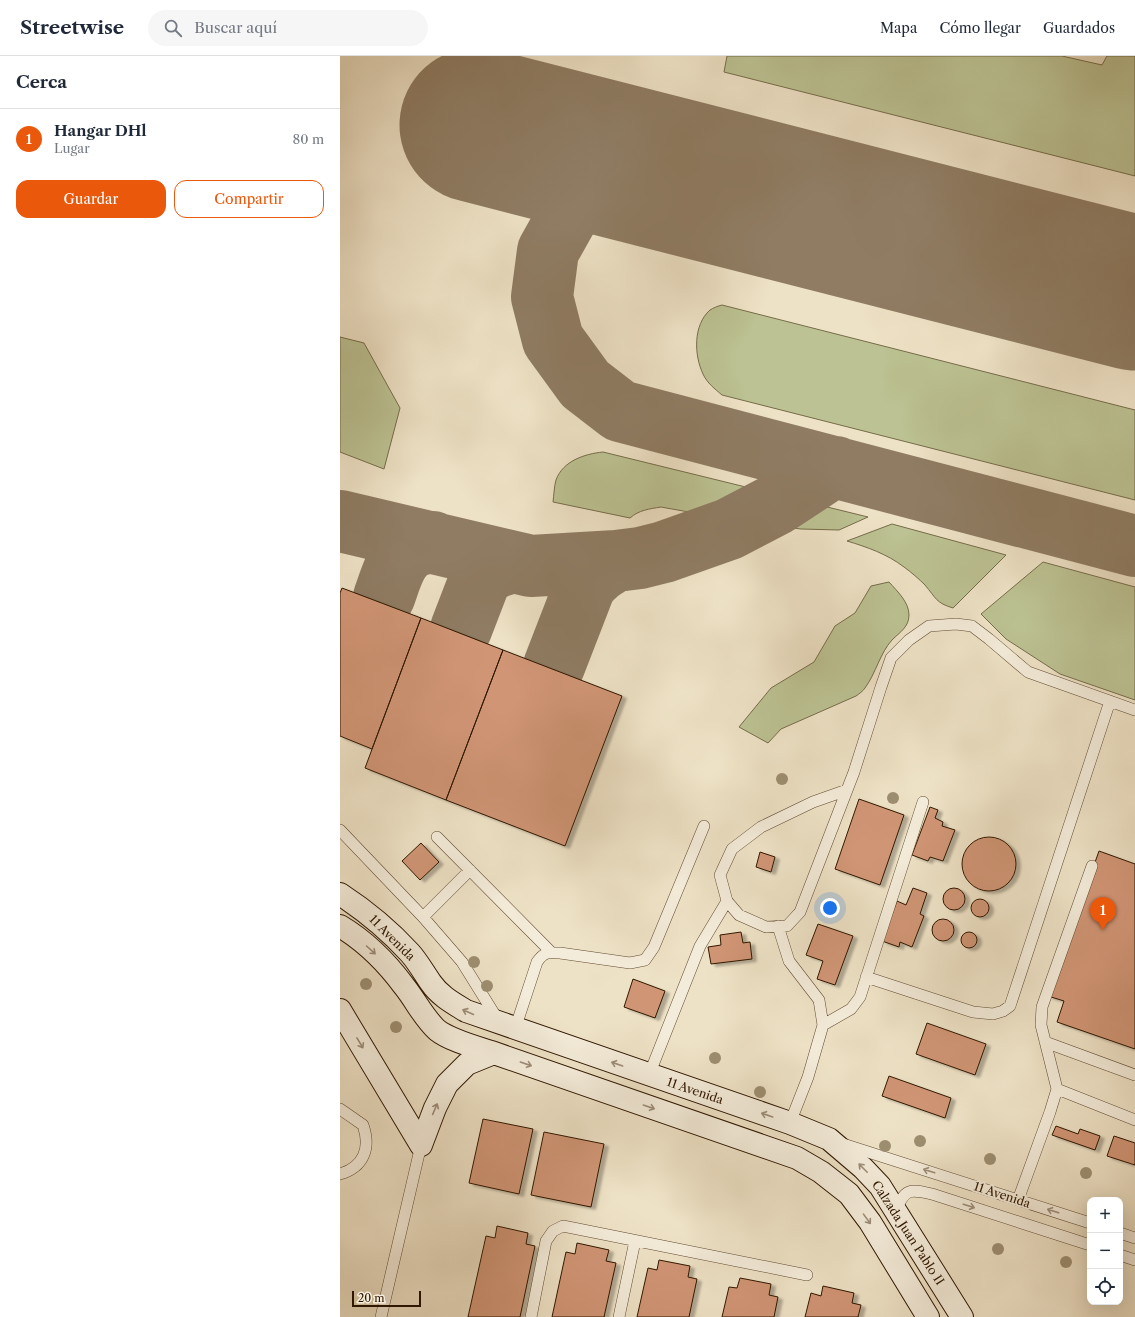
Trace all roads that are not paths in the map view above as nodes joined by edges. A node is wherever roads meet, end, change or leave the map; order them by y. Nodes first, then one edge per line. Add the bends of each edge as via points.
1 (1110, 701) junction
2 (1135, 710) edge
3 (847, 790) junction
4 (923, 802) dead end
5 (704, 826) dead end
6 (340, 830) edge
7 (437, 837) dead end
8 (1092, 866) dead end
9 (470, 870) junction
10 (340, 894) edge
11 (727, 901) junction
12 (423, 917) junction
13 (340, 926) edge
14 (778, 926) junction
15 (551, 952) junction
16 (866, 977) junction
17 (340, 1010) edge
18 (824, 1025) junction
19 (508, 1026) junction
20 (1045, 1042) junction
21 (494, 1053) junction
22 (649, 1075) junction
23 (1135, 1075) edge
24 (1056, 1089) junction
25 (340, 1109) edge
26 (1135, 1120) edge
27 (790, 1123) junction
28 (830, 1139) junction
29 (421, 1146) junction
30 (340, 1174) edge
31 (1018, 1200) junction
32 (895, 1211) junction
33 (1087, 1222) edge
34 (1123, 1234) edge
35 (1135, 1238) edge
36 (635, 1241) junction
37 (1087, 1245) edge
38 (1123, 1256) edge
39 (1135, 1260) edge
40 (807, 1275) dead end
41 (381, 1317) edge
42 (531, 1317) edge
43 (619, 1317) edge
44 (928, 1317) edge
45 (962, 1317) edge

1 - 2 lane
1 - 3 lane via 1028,672 972,626 929,626 909,640 892,658
1 - 16 lane via 1010,1006 993,1014 973,1012
3 - 11 lane via 813,802 760,827 732,849 720,875
3 - 14 lane via 800,912 787,926
4 - 16 lane
5 - 15 lane via 654,947 645,960 630,963
6 - 12 lane
7 - 9 lane
8 - 20 lane via 1042,1007 1041,1025
9 - 12 lane
9 - 15 lane
19 -> 10 main road, 11 Avenida via 466,1012 447,1000 411,954 385,928
11 - 14 lane via 739,915 766,927
11 - 22 lane via 700,946
12 - 19 lane via 462,962
13 -> 21 main road, 11 Avenida via 380,958 405,987 423,1016 438,1031 460,1042
14 - 18 lane via 789,961 819,1000
15 - 19 lane via 542,955 537,962
16 - 18 lane via 860,997 851,1009
17 -> 29 main road
18 - 27 lane
22 -> 19 main road, 11 Avenida
20 - 23 lane
20 - 24 lane
29 -> 21 main road via 447,1084 467,1064
21 -> 44 main road, 11 Avenida via 797,1158 821,1172 849,1194 870,1222
27 -> 22 main road, 11 Avenida
24 - 26 lane
24 - 31 lane
25 - 30 lane via 363,1125 367,1140 366,1149 359,1163 353,1169
27 - 28 main road, 11 Avenida
31 -> 28 lane, 11 Avenida
32 -> 28 main road, Calzada Juan Pablo II via 880,1186
29 - 41 lane
33 -> 31 lane, 11 Avenida
32 -> 37 lane, 11 Avenida via 907,1192 916,1190
32 - 45 main road, Calzada Juan Pablo II
34 - 35 lane
36 - 40 lane
36 - 42 lane via 563,1226 553,1231 546,1241
36 - 43 lane
38 - 39 lane

